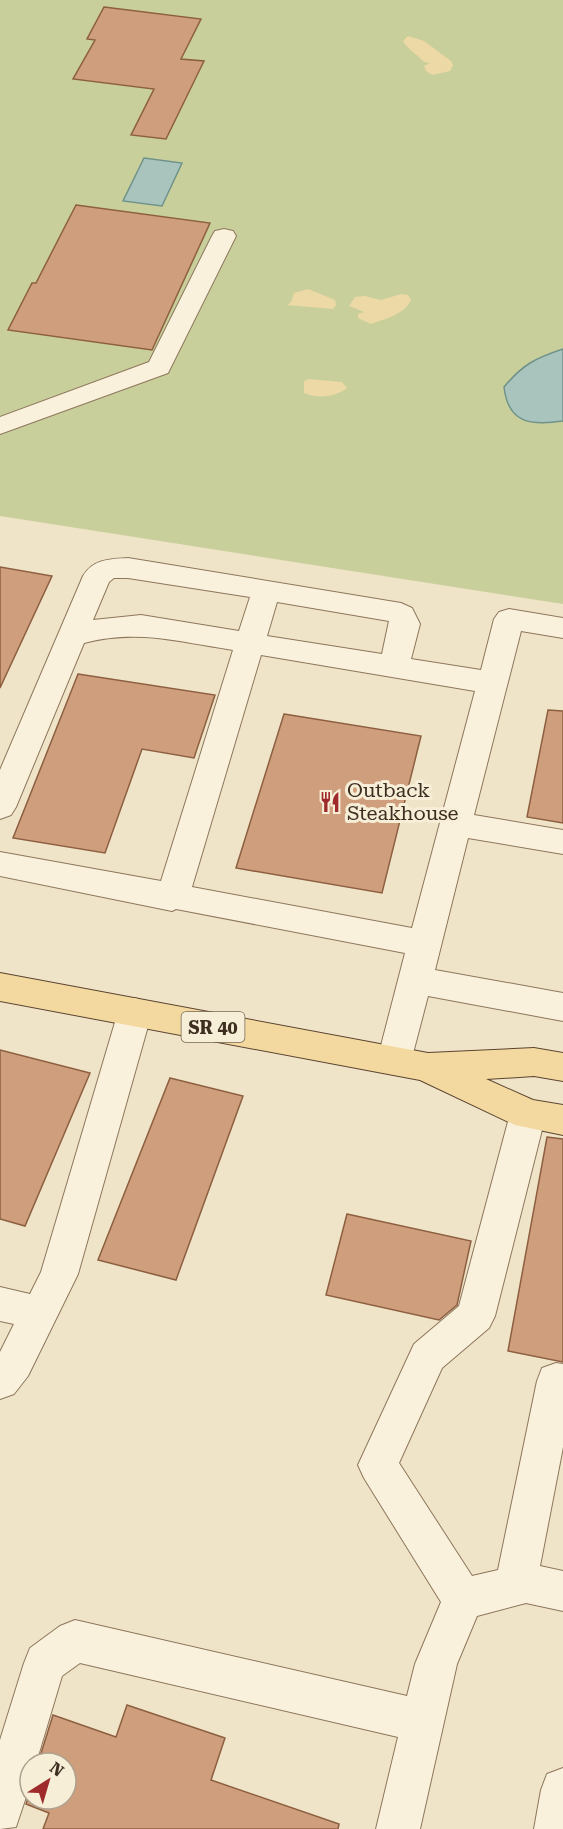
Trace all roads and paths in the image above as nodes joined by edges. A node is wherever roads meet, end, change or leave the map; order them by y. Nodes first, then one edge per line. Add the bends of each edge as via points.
1 (224, 236) dead end
2 (0, 426) edge
3 (266, 591) junction
4 (563, 628) edge
5 (71, 636) junction
6 (249, 642) junction
7 (394, 666) junction
8 (492, 683) junction
9 (0, 807) edge
10 (455, 824) junction
11 (563, 842) edge
12 (0, 864) edge
13 (172, 898) junction
14 (423, 943) junction
15 (415, 981) junction
16 (0, 987) edge
17 (563, 1007) edge
18 (135, 1012) junction
19 (410, 1064) junction
20 (563, 1067) edge
21 (546, 1117) edge
22 (0, 1304) edge
23 (40, 1313) junction
24 (0, 1381) edge
25 (563, 1382) edge
26 (516, 1585) junction
27 (563, 1591) edge
28 (463, 1599) junction
29 (423, 1721) junction
30 (563, 1790) edge
31 (0, 1811) edge
32 (398, 1829) edge
33 (556, 1829) edge

1 - 2 street via 159,367
3 - 5 street via 128,568 108,569 97,576
3 - 6 street
3 - 7 street via 391,610 402,615 405,624
4 - 8 street via 509,619
5 - 6 street via 141,625
5 - 9 street
6 - 7 street
6 - 13 street
7 - 8 street
8 - 10 street
10 - 11 street
10 - 14 street
12 - 13 street
13 - 14 street
14 - 15 street
15 - 17 street
15 - 19 street
16 - 18 main road, SR 40
18 - 19 main road, SR 40
18 - 23 street via 59,1274
19 - 20 main road, SR 40 via 534,1062
19 - 21 main road, SR 40
21 - 28 street via 476,1316 428,1356 378,1465
22 - 23 street
23 - 24 street via 15,1364
25 - 26 street via 556,1381
26 - 27 street via 526,1583
26 - 28 street
28 - 29 street via 436,1664
29 - 31 street via 75,1641 45,1663
29 - 32 street
30 - 33 street

